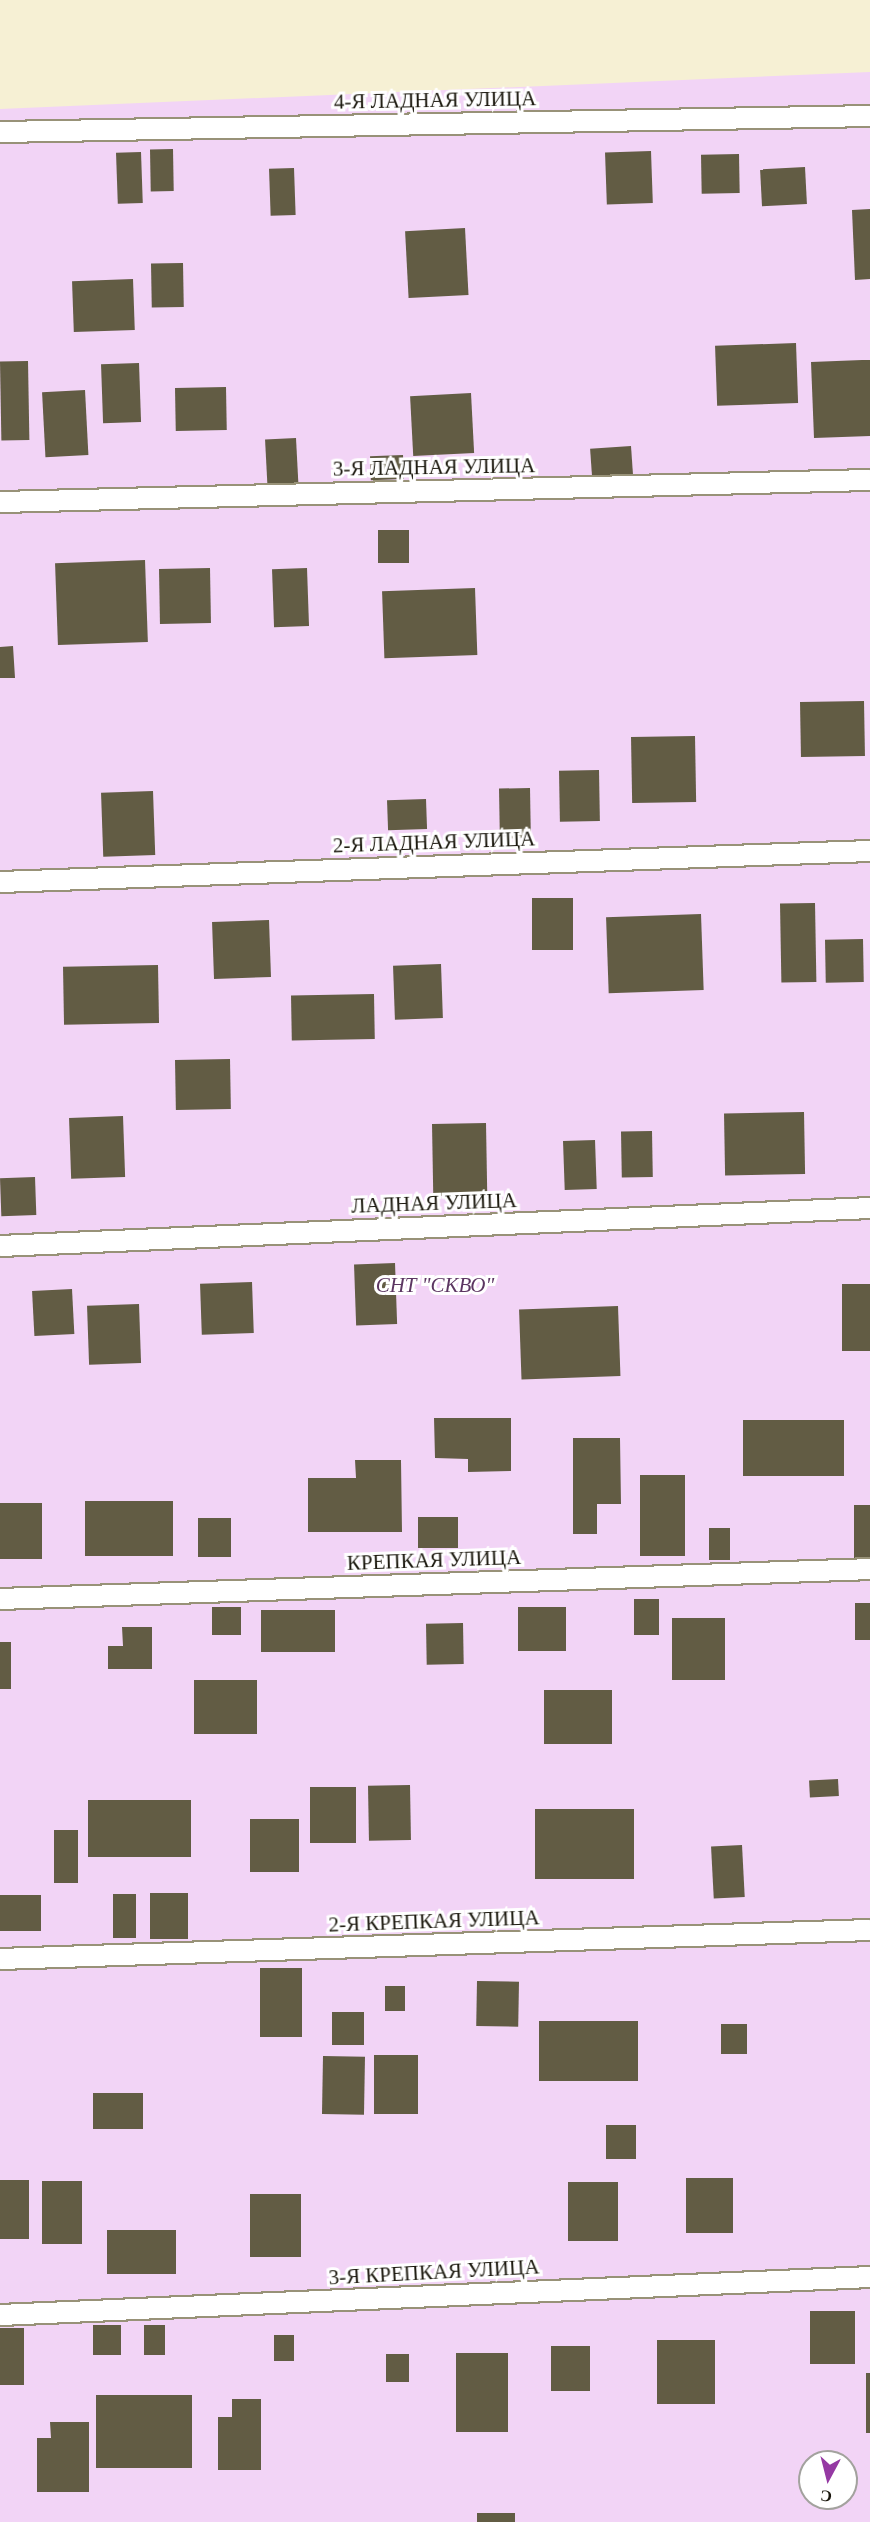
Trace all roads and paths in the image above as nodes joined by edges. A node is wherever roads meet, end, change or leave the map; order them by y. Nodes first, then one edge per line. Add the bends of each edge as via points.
1 (870, 116) edge
2 (0, 132) edge
3 (870, 480) edge
4 (0, 502) edge
5 (870, 851) edge
6 (0, 882) edge
7 (870, 1209) edge
8 (0, 1246) edge
9 (870, 1569) edge
10 (0, 1599) edge
11 (870, 1930) edge
12 (0, 1959) edge
13 (870, 2277) edge
14 (0, 2315) edge

1 - 2 lane, 4-Я ЛАДНАЯ УЛИЦА
3 - 4 lane, 3-Я ЛАДНАЯ УЛИЦА
5 - 6 lane, 2-Я ЛАДНАЯ УЛИЦА
7 - 8 lane, ЛАДНАЯ УЛИЦА
9 - 10 lane, КРЕПКАЯ УЛИЦА
11 - 12 lane, 2-Я КРЕПКАЯ УЛИЦА
13 - 14 lane, 3-Я КРЕПКАЯ УЛИЦА

